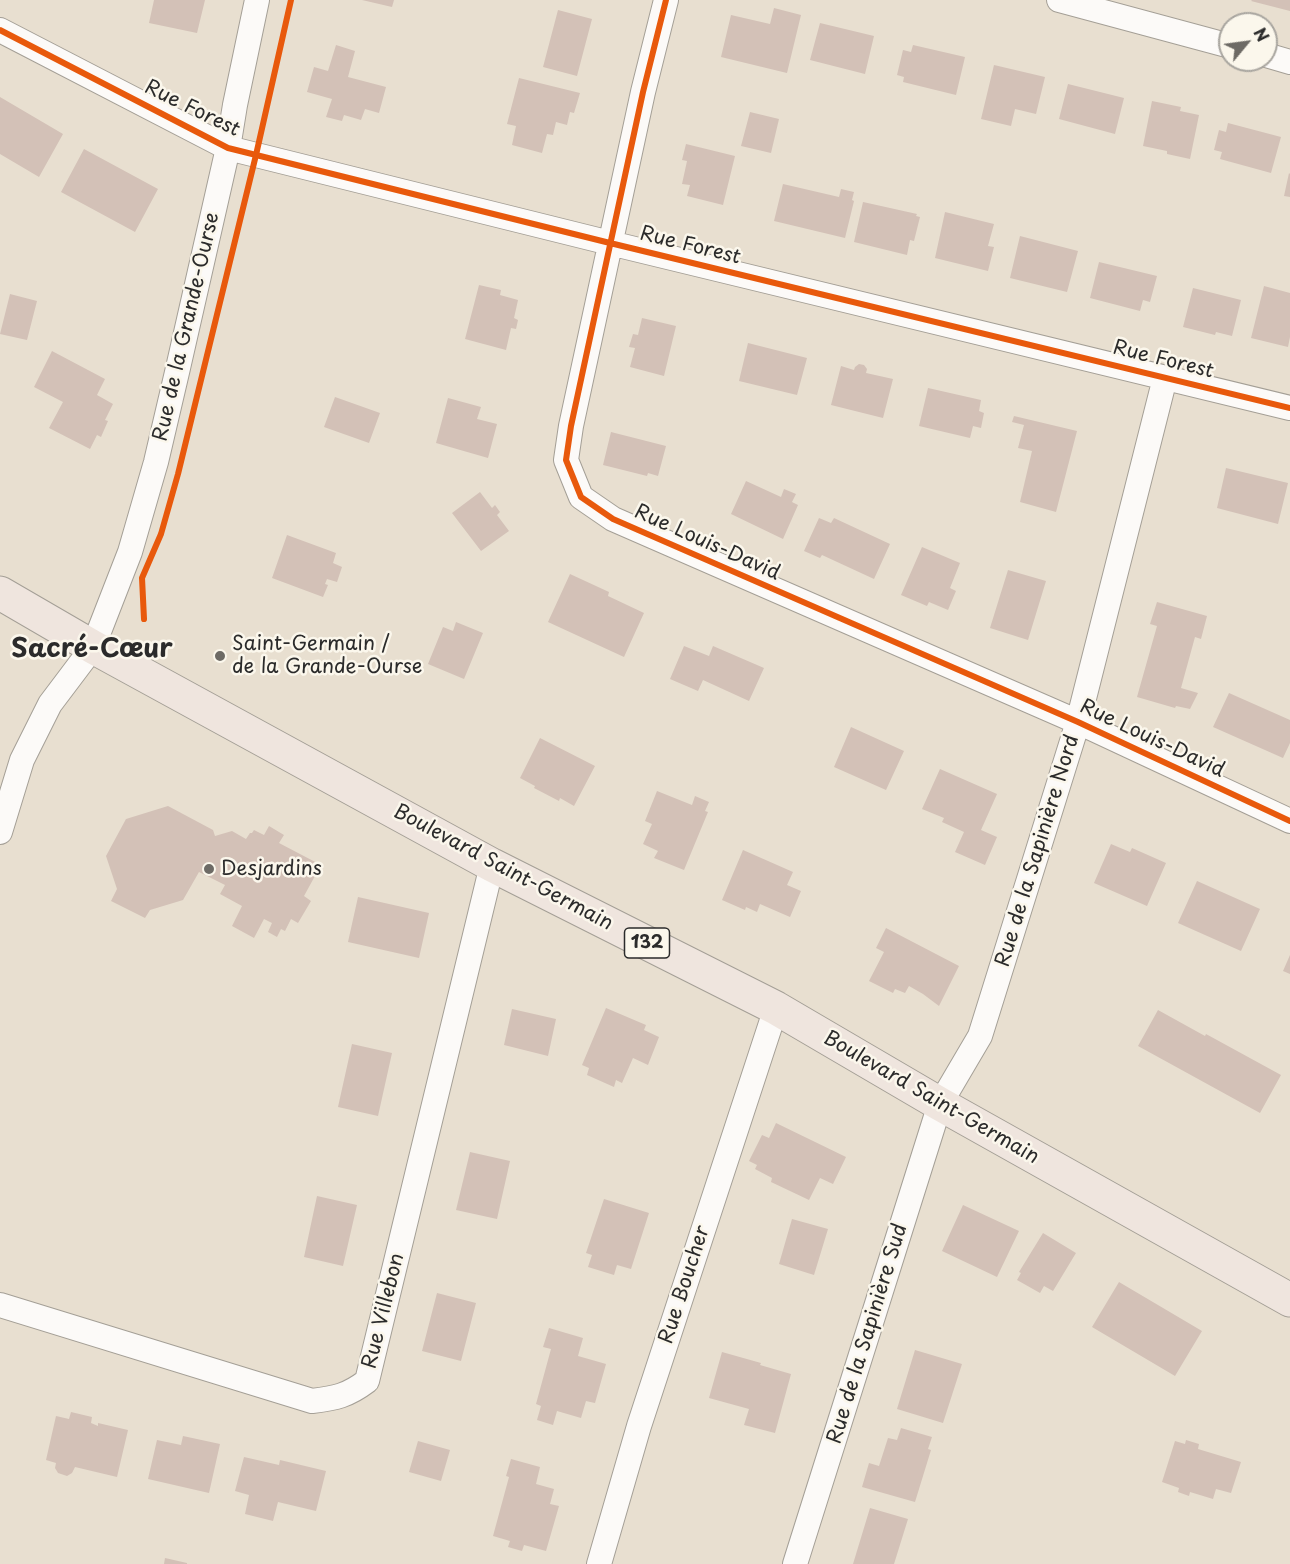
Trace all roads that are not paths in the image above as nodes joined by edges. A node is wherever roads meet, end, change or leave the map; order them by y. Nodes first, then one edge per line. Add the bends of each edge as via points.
1 (256, 0) edge
2 (666, 0) edge
3 (1059, 0) edge
4 (0, 30) edge
5 (1218, 43) edge
6 (228, 148) junction
7 (610, 243) junction
8 (1165, 378) junction
9 (1290, 408) edge
10 (0, 594) edge
11 (93, 647) junction
12 (1078, 722) junction
13 (1290, 821) edge
14 (0, 832) edge
15 (492, 865) junction
16 (776, 1008) junction
17 (940, 1104) junction
18 (1290, 1300) edge
19 (0, 1305) edge
20 (599, 1564) edge
21 (795, 1564) edge

1 - 6 street, Rue de la Grande-Ourse
2 - 7 street, Rue Louis-David
3 - 5 street
4 - 6 street, Rue Forest
6 - 7 street, Rue Forest
6 - 11 street, Rue de la Grande-Ourse via 156,462 130,552
7 - 8 street, Rue Forest
7 - 12 street, Rue Louis-David via 566,460 581,497 613,519
8 - 9 street, Rue Forest
8 - 12 street, Rue de la Sapinière Nord
10 - 11 main road, Boulevard Saint-Germain / 132
11 - 14 street, Rue de la Grande-Ourse via 50,704 22,760
11 - 15 main road, Boulevard Saint-Germain / 132
12 - 13 street, Rue Louis-David
12 - 17 street, Rue de la Sapinière Nord via 980,1036
15 - 16 main road, Boulevard Saint-Germain / 132
15 - 19 street, Rue Villebon via 367,1381 335,1399 312,1401
16 - 17 main road, Boulevard Saint-Germain / 132
16 - 20 street, Rue Boucher via 639,1426
17 - 18 main road, Boulevard Saint-Germain / 132
17 - 21 street, Rue de la Sapinière Sud

